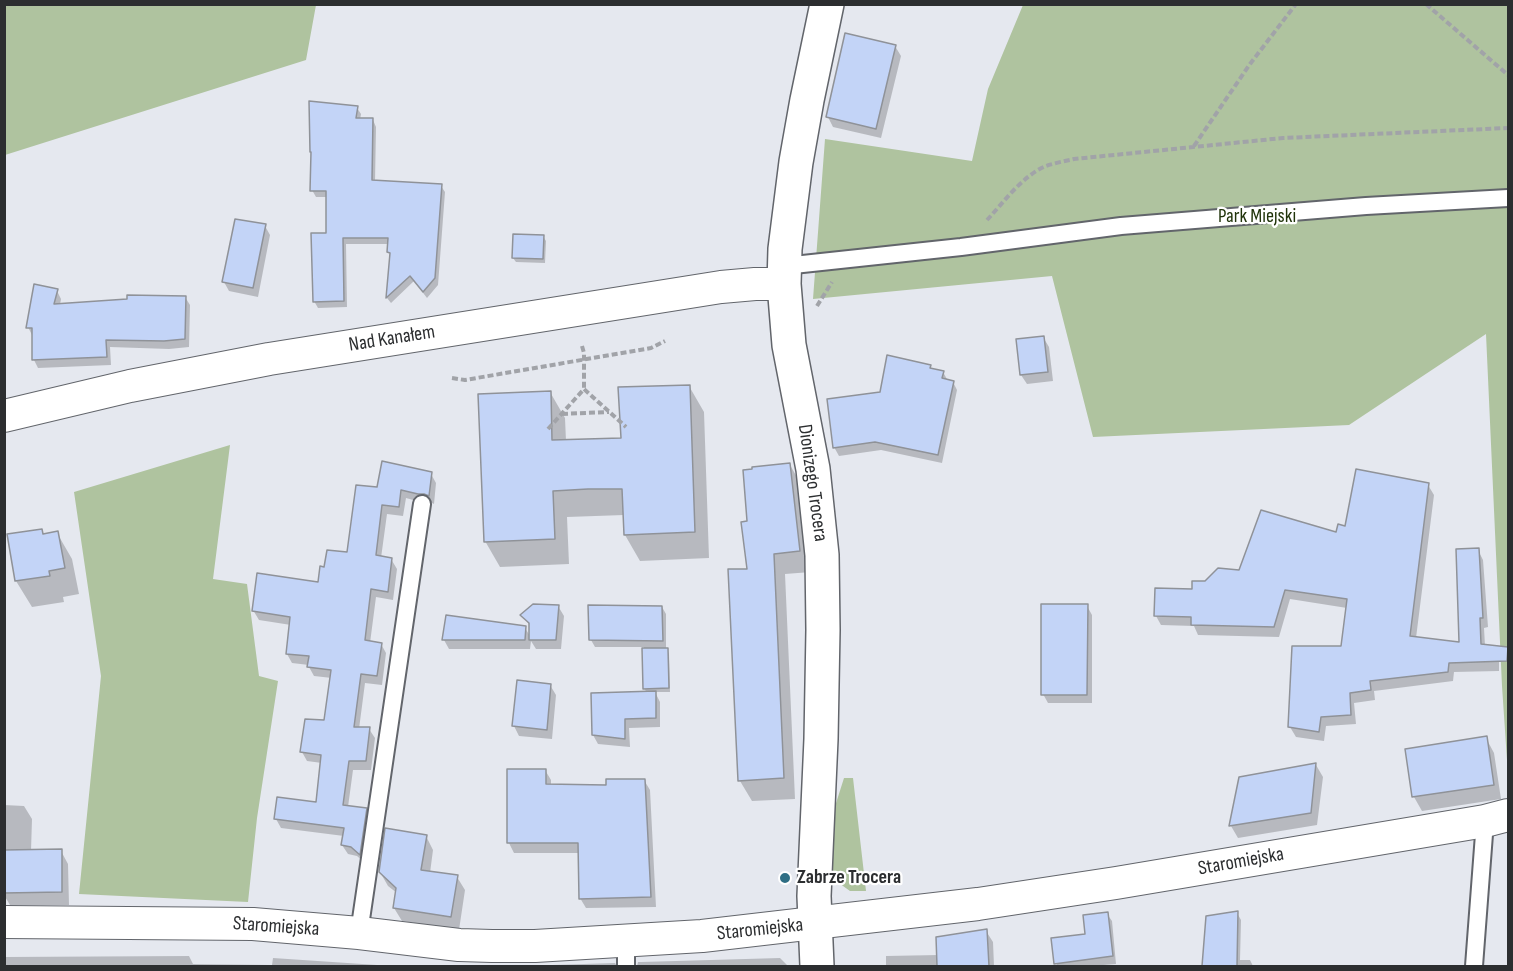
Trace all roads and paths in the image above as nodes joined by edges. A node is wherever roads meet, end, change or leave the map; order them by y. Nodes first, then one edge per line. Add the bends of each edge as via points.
1 (827, 4) edge
2 (1296, 4) edge
3 (1426, 4) edge
4 (1509, 75) edge
5 (1509, 128) edge
6 (1194, 146) junction
7 (1509, 198) edge
8 (985, 221) dead end
9 (852, 258) junction
10 (784, 275) junction
11 (814, 309) dead end
12 (665, 341) dead end
13 (582, 346) dead end
14 (584, 359) junction
15 (452, 378) dead end
16 (584, 389) junction
17 (609, 412) junction
18 (561, 414) junction
19 (4, 416) edge
20 (626, 427) dead end
21 (548, 429) dead end
22 (422, 504) dead end
23 (1497, 818) edge
24 (4, 922) edge
25 (815, 924) junction
26 (359, 933) junction
27 (626, 953) edge
28 (817, 966) edge
29 (1474, 966) edge

1 - 10 street, Dionizego Trocera via 798,151
2 - 6 path
3 - 4 path
5 - 6 path
6 - 8 path via 1074,159 1044,167 1024,181
7 - 9 lane via 1121,226
9 - 10 lane
9 - 11 path
10 - 19 street, Nad Kanałem via 754,284 269,359
10 - 25 street, Dionizego Trocera via 789,345 813,469 822,555
12 - 14 path via 651,348
13 - 14 path
14 - 15 path via 465,380
14 - 16 path
16 - 17 path
16 - 18 path
17 - 18 path
17 - 20 path
18 - 21 path
22 - 26 lane
23 - 25 street, Staromiejska via 1093,887
23 - 29 lane
24 - 26 street, Staromiejska via 253,924
25 - 27 street, Staromiejska via 702,936
25 - 28 street, Dionizego Trocera
26 - 27 street, Staromiejska via 459,945

